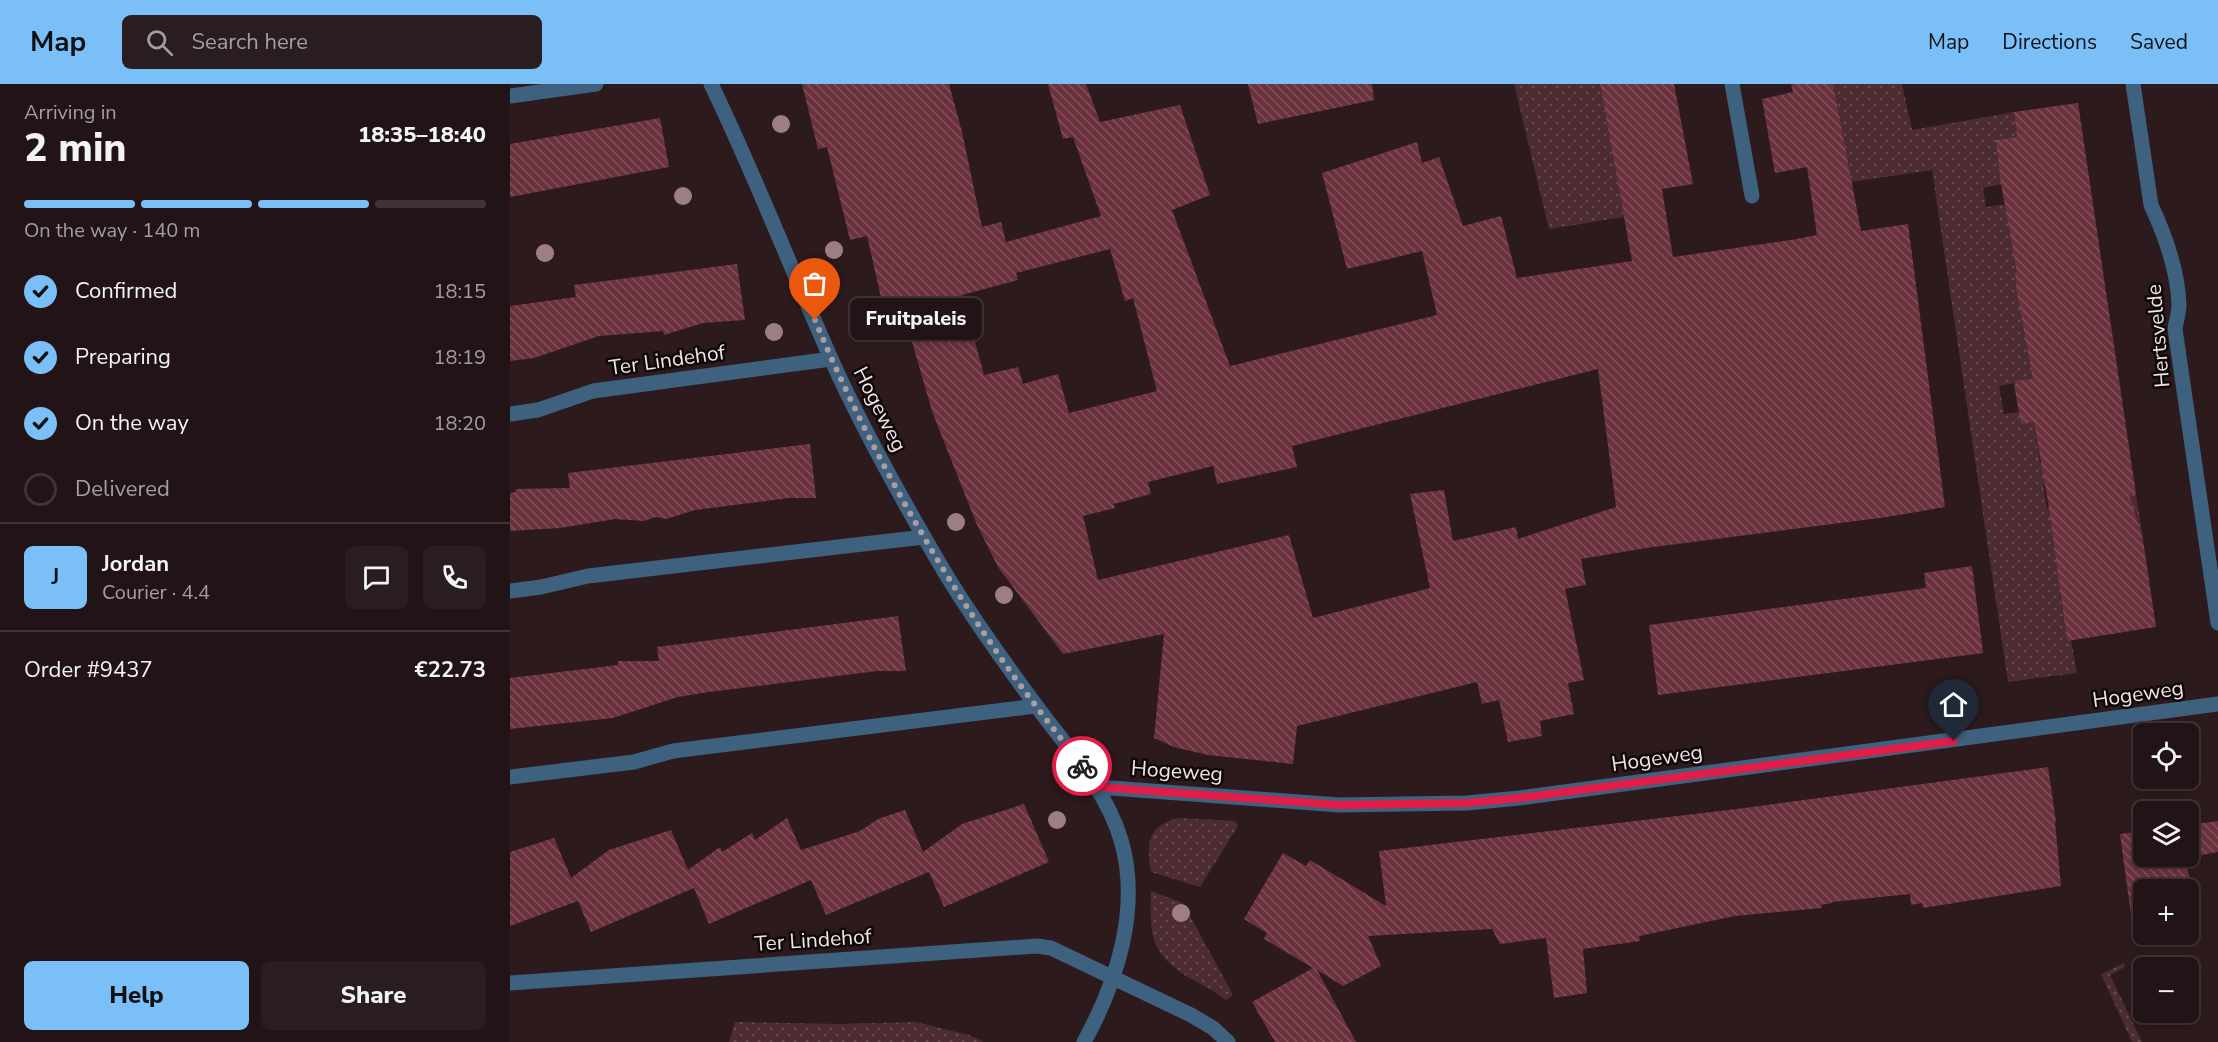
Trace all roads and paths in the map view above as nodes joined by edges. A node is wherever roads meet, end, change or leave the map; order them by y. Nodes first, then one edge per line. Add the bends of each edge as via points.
1 (596, 84) edge
2 (711, 84) edge
3 (1731, 84) edge
4 (2133, 84) edge
5 (510, 96) edge
6 (1752, 196) dead end
7 (831, 359) junction
8 (510, 414) edge
9 (924, 537) junction
10 (510, 591) edge
11 (2218, 623) edge
12 (2218, 704) edge
13 (1036, 706) junction
14 (510, 777) edge
15 (1098, 787) junction
16 (1114, 976) junction
17 (510, 983) edge
18 (1084, 1042) edge
19 (1228, 1042) edge

1 - 5 street
2 - 7 street, Hogeweg
3 - 6 street
4 - 11 street, Hertsvelde via 2151,205 2173,269 2179,307 2175,329
7 - 8 street, Ter Lindehof via 593,391 538,410
7 - 9 street, Hogeweg
9 - 10 street via 588,576
9 - 13 street, Hogeweg
12 - 15 street, Hogeweg via 1467,803 1339,805
13 - 14 street via 673,751 634,762
13 - 15 street, Hogeweg
15 - 16 street, Hogeweg via 1121,842 1128,882 1125,927
16 - 17 street, Ter Lindehof via 1051,948 1037,946
16 - 18 street, Hogeweg
16 - 19 street via 1191,1015

